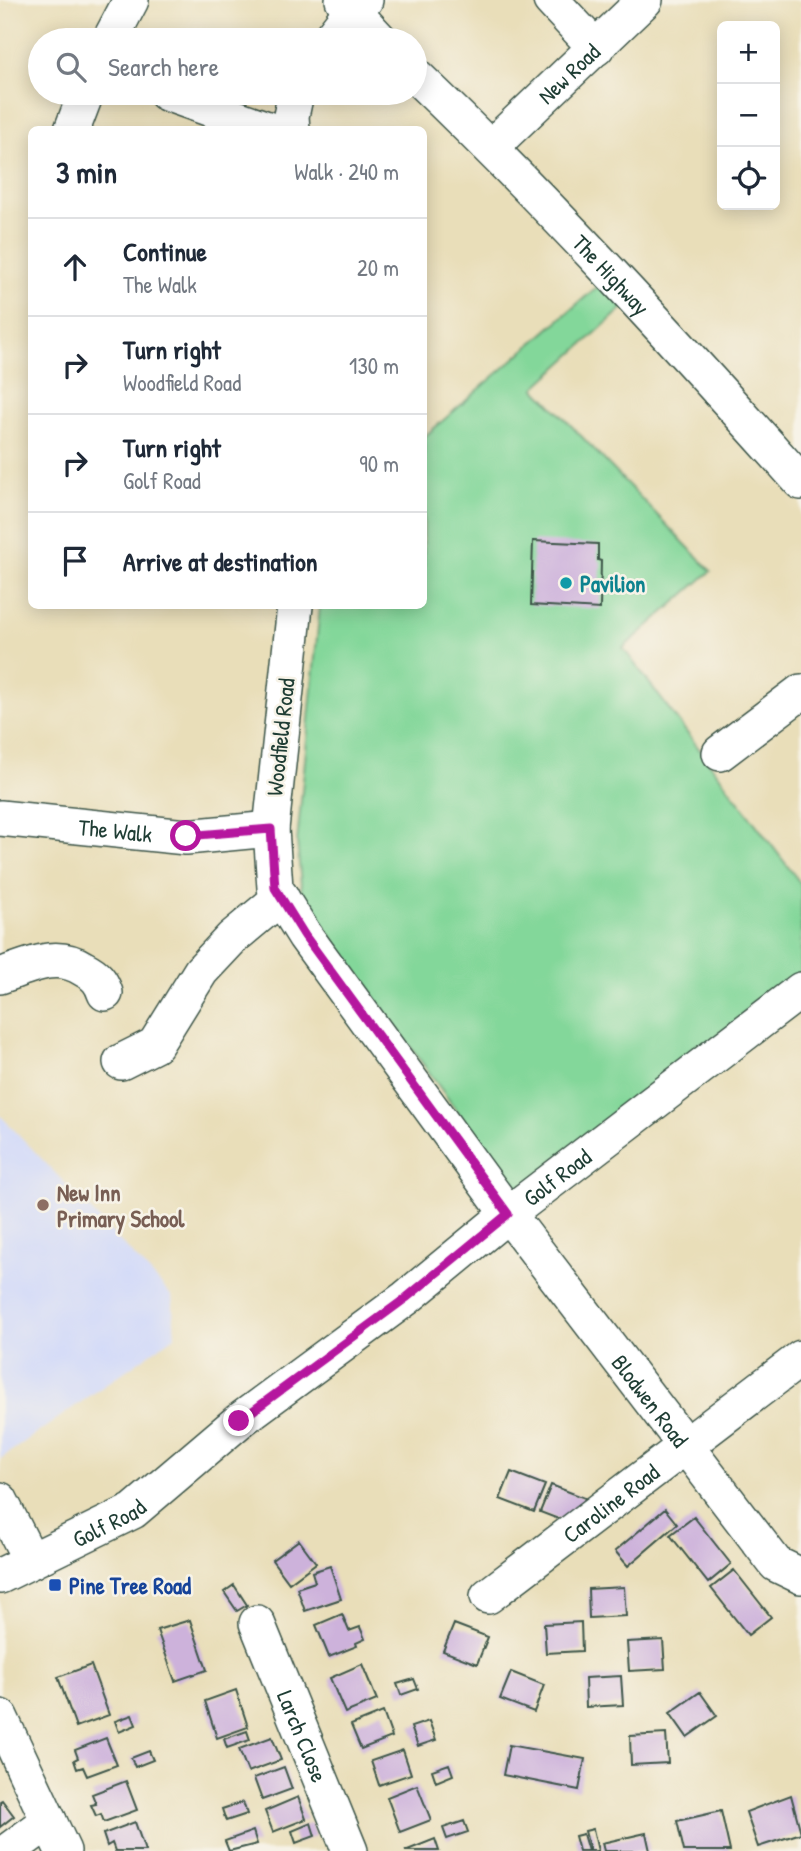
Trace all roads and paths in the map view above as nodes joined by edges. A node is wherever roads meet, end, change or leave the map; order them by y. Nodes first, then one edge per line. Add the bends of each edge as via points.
1 (131, 0) edge
2 (551, 0) edge
3 (645, 0) edge
4 (353, 3) edge
5 (116, 28) edge
6 (337, 28) edge
7 (371, 28) edge
8 (596, 48) junction
9 (427, 87) edge
10 (81, 105) edge
11 (200, 105) edge
12 (293, 105) edge
13 (74, 126) edge
14 (259, 126) edge
15 (292, 126) edge
16 (491, 148) junction
17 (801, 482) edge
18 (295, 609) edge
19 (801, 692) edge
20 (720, 753) dead end
21 (0, 818) edge
22 (271, 829) junction
23 (281, 897) junction
24 (0, 976) edge
25 (801, 989) edge
26 (105, 993) dead end
27 (121, 1062) dead end
28 (508, 1214) junction
29 (801, 1358) edge
30 (686, 1444) junction
31 (0, 1500) edge
32 (31, 1561) junction
33 (0, 1576) edge
34 (801, 1576) edge
35 (488, 1596) dead end
36 (257, 1623) dead end
37 (0, 1717) edge
38 (56, 1836) edge
39 (8, 1851) edge
40 (350, 1851) edge

1 - 5 street
2 - 8 street
3 - 8 street, New Road
4 - 6 street
4 - 7 street
8 - 16 street, New Road
9 - 16 street, The Highway
10 - 13 street
11 - 14 street
12 - 15 street
16 - 17 street, The Highway via 649,313
18 - 22 street, Woodfield Road
19 - 20 street
21 - 22 street, The Walk via 186,836
22 - 23 street, Woodfield Road via 275,888
23 - 27 street via 232,937 201,971 155,1045
23 - 28 street, Woodfield Road
24 - 26 street via 55,958 73,961 90,972 101,981
25 - 28 street, Golf Road
28 - 30 street, Blodwen Road
28 - 32 street, Golf Road via 406,1298 239,1421 133,1511
29 - 30 street, Caroline Road
30 - 34 street, Blodwen Road via 776,1564
30 - 35 street, Caroline Road
31 - 32 street
32 - 33 street, Golf Road
36 - 40 street, Larch Close
37 - 38 street
38 - 39 street

